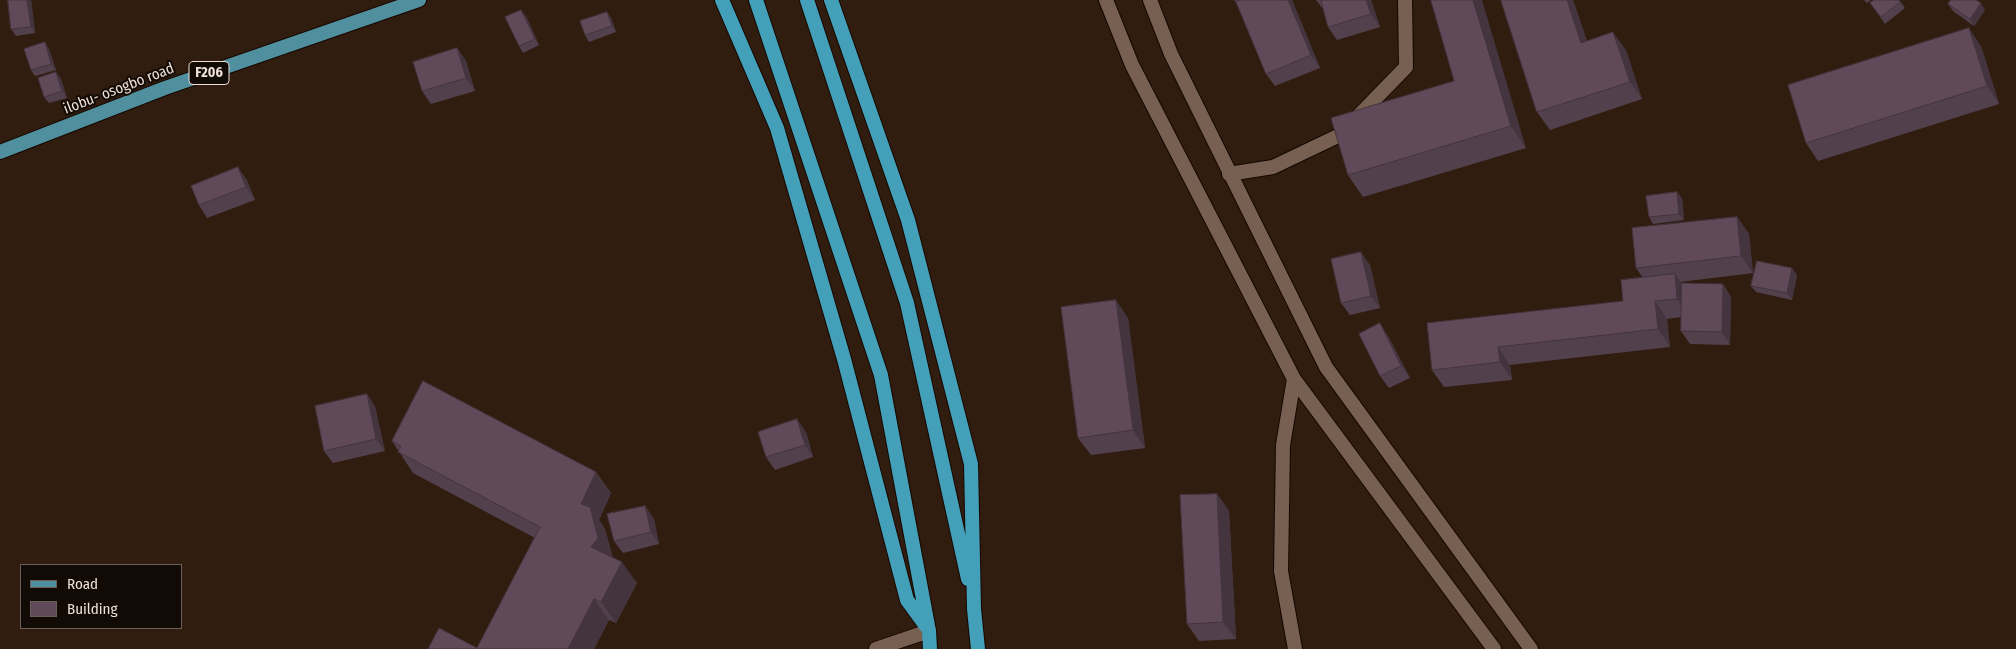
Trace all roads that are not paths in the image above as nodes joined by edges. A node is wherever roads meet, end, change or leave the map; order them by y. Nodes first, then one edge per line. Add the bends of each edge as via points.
1 (419, 0) edge
2 (722, 0) edge
3 (756, 0) edge
4 (807, 0) edge
5 (832, 0) edge
6 (1106, 0) edge
7 (1150, 0) edge
8 (1405, 0) edge
9 (0, 152) edge
10 (1229, 174) junction
11 (1294, 379) junction
12 (974, 610) junction
13 (929, 631) junction
14 (876, 649) edge
15 (930, 649) edge
16 (978, 649) edge
17 (1295, 649) edge
18 (1494, 649) edge
19 (1532, 649) edge

1 - 9 main road, ilobu- osogbo road / F206 via 165,88
2 - 13 highway via 777,128 844,359 907,600
3 - 13 highway via 880,375
4 - 12 highway via 907,303
5 - 12 highway via 908,220 971,464
6 - 11 street via 1132,65
7 - 10 street via 1171,54
8 - 10 street via 1406,66 1340,135 1273,167
10 - 19 street via 1326,367
11 - 17 street via 1283,444 1281,571
11 - 18 street
12 - 16 highway
13 - 14 street
13 - 15 highway

